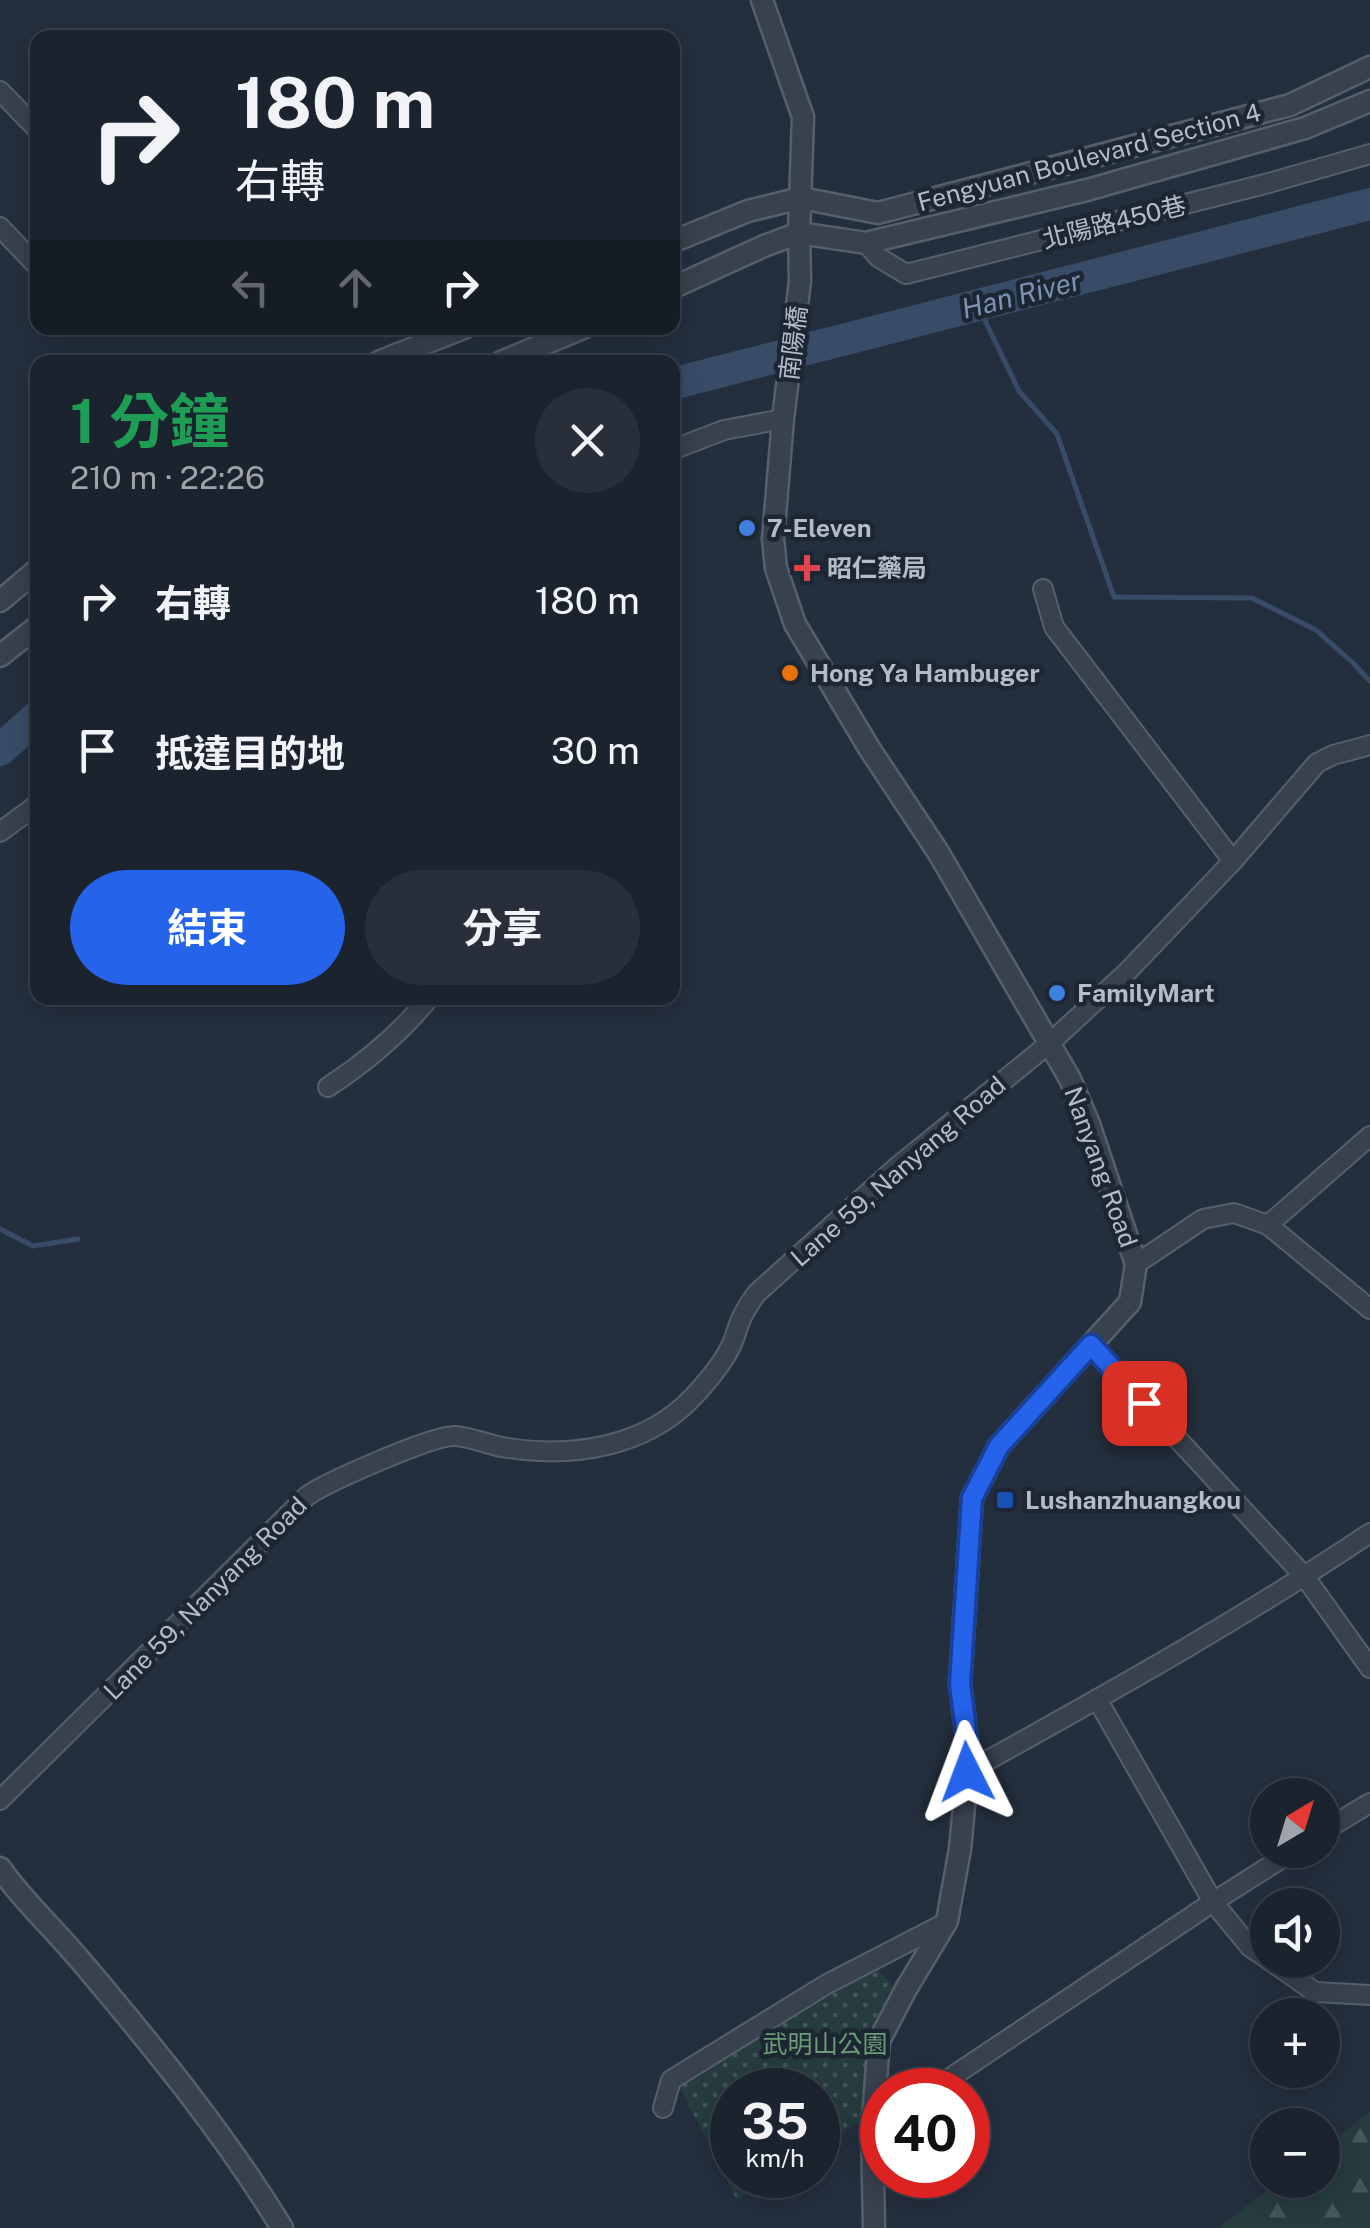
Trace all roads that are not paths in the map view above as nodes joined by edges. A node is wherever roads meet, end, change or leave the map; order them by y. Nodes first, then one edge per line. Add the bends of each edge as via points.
1 (762, 0) edge
2 (1370, 67) edge
3 (0, 91) edge
4 (1370, 101) edge
5 (30, 122) edge
6 (1370, 154) edge
7 (801, 198) junction
8 (0, 228) edge
9 (799, 234) junction
10 (680, 239) edge
11 (866, 243) junction
12 (30, 260) edge
13 (680, 284) edge
14 (446, 335) edge
15 (566, 335) edge
16 (396, 355) edge
17 (518, 355) edge
18 (784, 413) junction
19 (680, 447) edge
20 (30, 577) edge
21 (1044, 589) dead end
22 (0, 601) edge
23 (30, 632) edge
24 (0, 656) edge
25 (1370, 746) edge
26 (30, 810) edge
27 (0, 832) edge
28 (1233, 860) junction
29 (423, 1005) edge
30 (1050, 1043) junction
31 (328, 1087) dead end
32 (1370, 1136) edge
33 (1268, 1225) junction
34 (1136, 1264) junction
35 (1370, 1309) edge
36 (1091, 1345) junction
37 (1370, 1533) edge
38 (1305, 1577) junction
39 (1370, 1668) edge
40 (1097, 1699) junction
41 (967, 1772) junction
42 (0, 1800) edge
43 (1370, 1802) edge
44 (1340, 1821) edge
45 (0, 1868) edge
46 (1266, 1868) edge
47 (1212, 1902) junction
48 (948, 1921) junction
49 (1250, 1947) edge
50 (1294, 1978) edge
51 (1370, 1994) edge
52 (878, 2068) edge
53 (965, 2068) edge
54 (663, 2108) dead end
55 (875, 2198) edge
56 (282, 2228) edge
57 (874, 2228) edge

1 - 7 street via 804,116
2 - 7 street, Fengyuan Boulevard Section 4 via 1290,105 878,213
3 - 5 street
4 - 11 street, Fengyuan Boulevard Section 4 via 1305,128 1088,190
6 - 11 street, 北陽路450巷 via 906,274
7 - 9 street
7 - 10 street
8 - 12 street
9 - 11 street, Fengyuan Boulevard Section 4
9 - 13 street
9 - 18 street, 南陽橋
14 - 16 street
15 - 17 street
18 - 19 street
18 - 30 street, Nanyang Road via 774,539 776,568 795,624
20 - 22 street
21 - 28 street via 1054,627
23 - 24 street
25 - 28 street, Lane 59, Nanyang Road via 1318,763
26 - 27 street
28 - 30 street, Lane 59, Nanyang Road
29 - 31 street
30 - 34 street, Nanyang Road via 1089,1124
30 - 42 street, Lane 59, Nanyang Road via 898,1166 757,1293 713,1374 667,1421 598,1448 561,1452 453,1436 430,1440 324,1485
32 - 33 street
33 - 34 street via 1234,1214 1204,1219
33 - 35 street
34 - 36 street, Nanyang Road via 1130,1302
36 - 38 street
36 - 41 street, Nanyang Road via 999,1446 972,1498 960,1684
37 - 38 street
38 - 39 street
38 - 40 street
40 - 41 street
40 - 47 street
41 - 48 street, Nanyang Road
43 - 44 street
45 - 56 street via 229,2146
46 - 47 street
47 - 49 street
47 - 53 street
48 - 52 street, Nanyang Road via 879,2041
48 - 54 street via 828,1984 671,2080
50 - 51 street via 1314,1992
55 - 57 street, Nanyang Road

